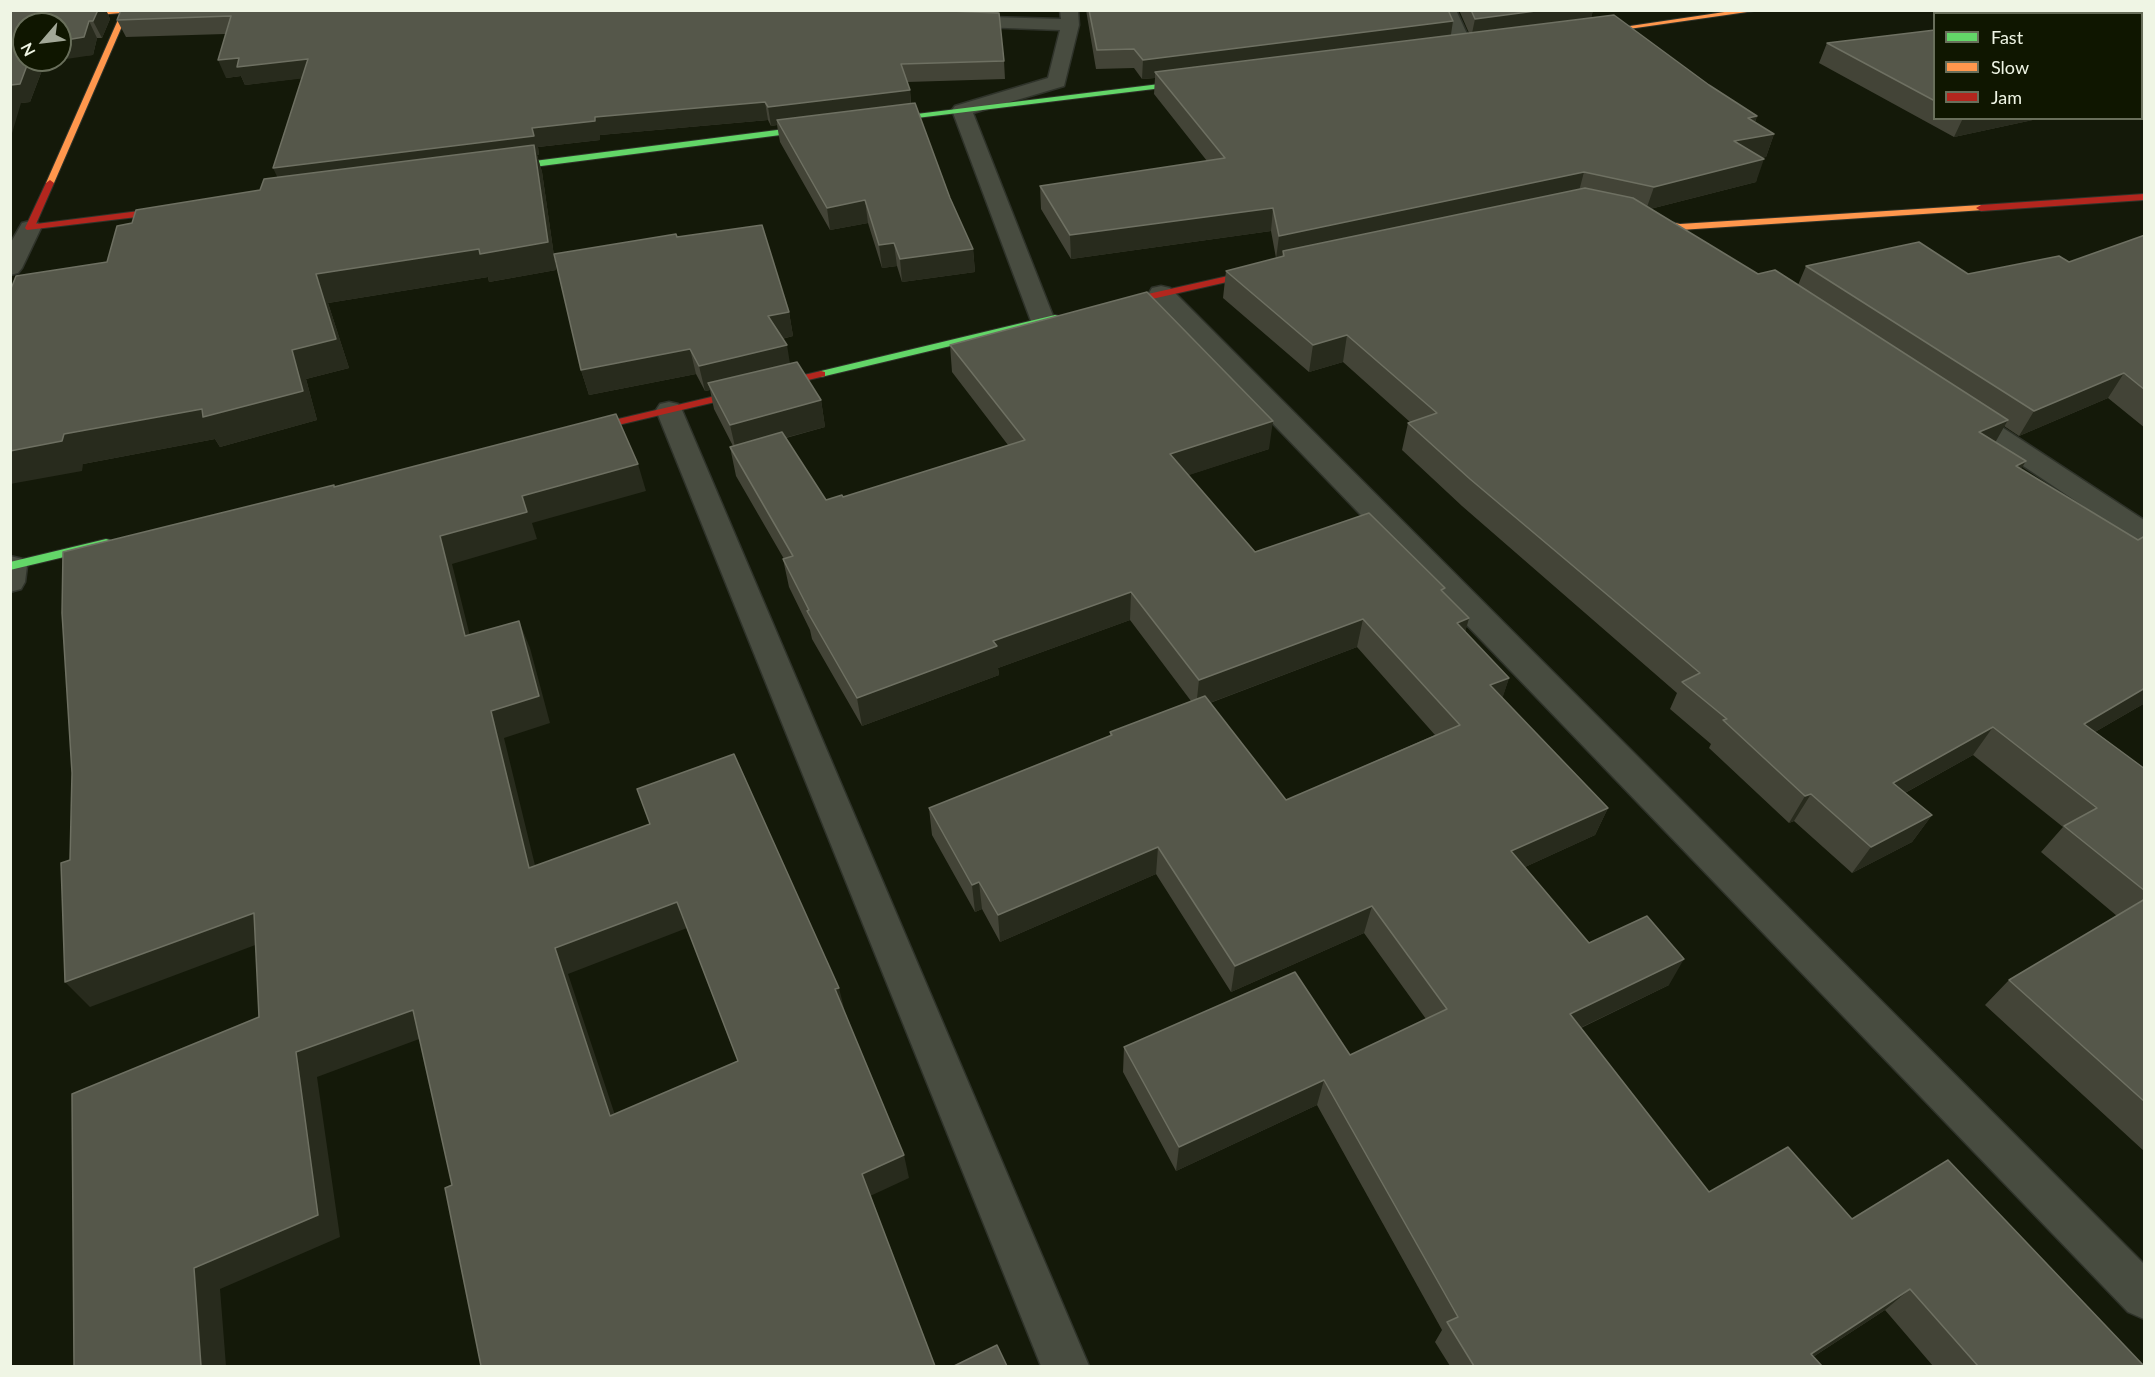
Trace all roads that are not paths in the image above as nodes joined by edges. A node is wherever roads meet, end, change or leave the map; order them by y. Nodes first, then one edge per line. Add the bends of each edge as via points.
1 (126, 10) edge
2 (1447, 10) edge
3 (1758, 10) edge
4 (138, 11) edge
5 (1069, 18) edge
6 (10, 21) edge
7 (939, 21) edge
8 (1571, 35) edge
9 (1466, 49) edge
10 (1220, 79) edge
11 (962, 110) junction
12 (856, 123) edge
13 (832, 126) edge
14 (478, 171) edge
15 (2145, 196) edge
16 (195, 207) edge
17 (1623, 214) edge
18 (1680, 227) junction
19 (30, 228) junction
20 (1709, 247) edge
21 (10, 268) edge
22 (1277, 268) edge
23 (1161, 293) junction
24 (1097, 308) edge
25 (1065, 316) edge
26 (1043, 321) junction
27 (1947, 403) edge
28 (669, 410) junction
29 (565, 434) edge
30 (2145, 533) edge
31 (116, 541) edge
32 (11, 571) edge
33 (2145, 1296) edge
34 (1065, 1366) edge

1 - 4 street
2 - 9 street
3 - 8 street
5 - 7 street
5 - 11 street via 1057,82
6 - 19 street via 126,10
10 - 11 street
11 - 12 street
11 - 26 street
13 - 14 street
15 - 18 street
16 - 19 street
17 - 18 street
18 - 20 street
19 - 21 street
22 - 23 street
23 - 24 street
23 - 33 street
25 - 26 street
26 - 28 street
27 - 30 street
28 - 29 street
28 - 34 street
31 - 32 street

